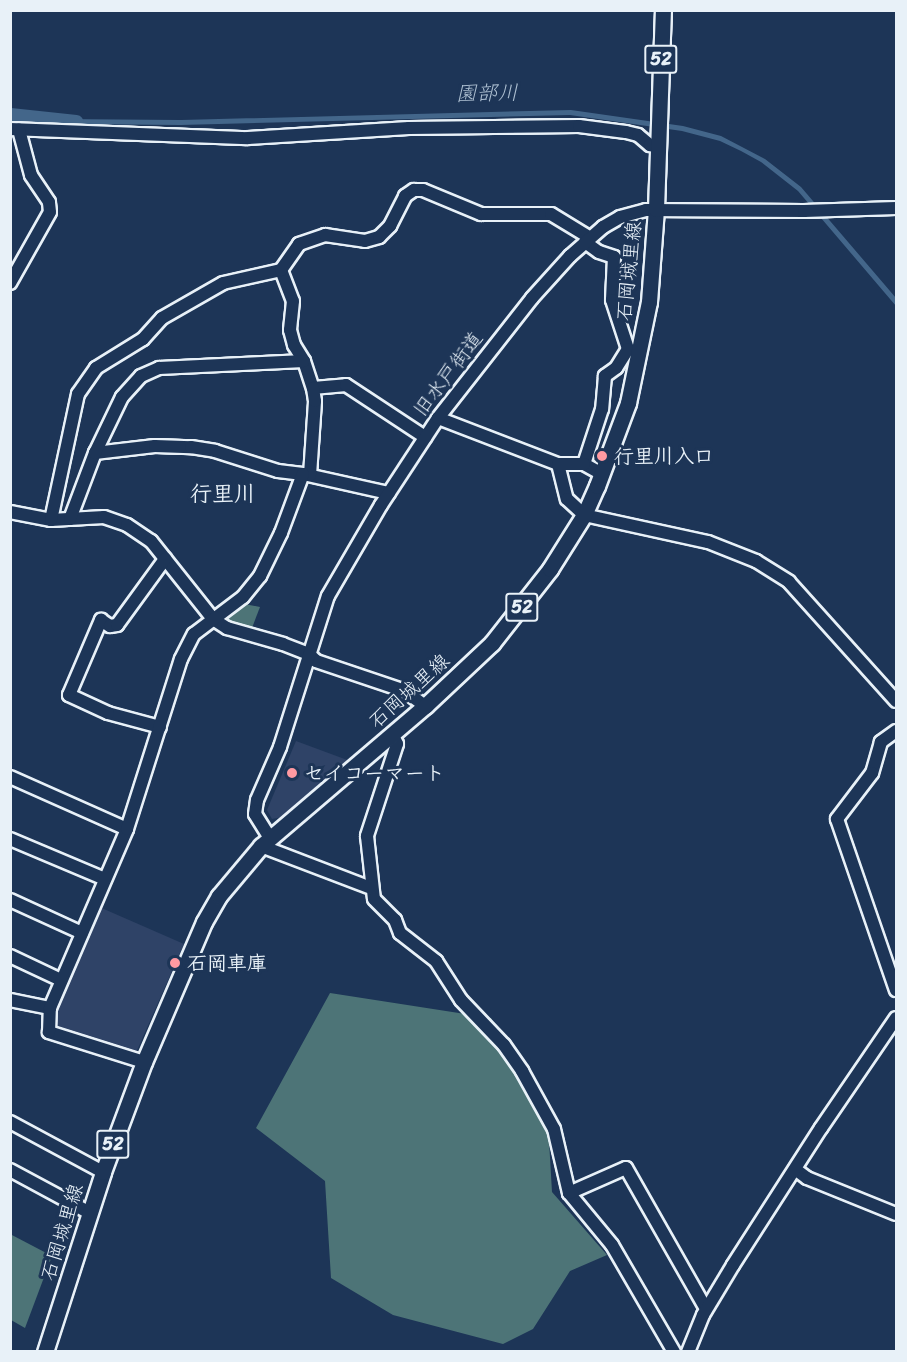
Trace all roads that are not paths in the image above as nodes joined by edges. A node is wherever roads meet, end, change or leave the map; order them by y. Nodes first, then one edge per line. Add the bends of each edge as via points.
1 (663, 10) edge
2 (15, 130) edge
3 (659, 142) junction
4 (897, 208) edge
5 (656, 209) junction
6 (587, 239) junction
7 (281, 270) junction
8 (10, 283) edge
9 (304, 361) junction
10 (313, 388) junction
11 (438, 418) junction
12 (425, 437) junction
13 (95, 453) junction
14 (558, 464) junction
15 (584, 464) junction
16 (603, 474) junction
17 (307, 475) junction
18 (389, 493) junction
19 (10, 512) edge
20 (584, 515) junction
21 (70, 519) junction
22 (51, 520) junction
23 (165, 559) junction
24 (213, 619) junction
25 (309, 654) junction
26 (897, 701) edge
27 (425, 706) junction
28 (160, 727) junction
29 (897, 731) edge
30 (392, 734) junction
31 (10, 777) edge
32 (127, 829) junction
33 (10, 839) edge
34 (266, 842) junction
35 (105, 879) junction
36 (371, 888) junction
37 (10, 900) edge
38 (82, 933) junction
39 (10, 956) edge
40 (61, 980) junction
41 (897, 990) edge
42 (10, 1000) edge
43 (50, 1008) junction
44 (897, 1018) edge
45 (144, 1062) junction
46 (10, 1122) edge
47 (795, 1168) junction
48 (10, 1170) edge
49 (103, 1172) junction
50 (570, 1193) junction
51 (90, 1213) junction
52 (897, 1214) edge
53 (706, 1310) junction
54 (45, 1352) edge
55 (674, 1352) edge
56 (688, 1352) edge

1 - 3 main road, 石岡城里線 / 52
2 - 3 street via 248,138 409,129 579,126 638,135 650,146
2 - 8 street via 32,175 49,202 50,212
3 - 5 main road, 石岡城里線 / 52
4 - 5 street, 旧水戸街道
5 - 6 street, 旧水戸街道 via 620,217
5 - 16 main road, 石岡城里線 / 52 via 651,280 639,357 628,403
6 - 7 street via 551,214 481,214 423,190 414,190 405,196 390,226 379,237 365,241 319,237 299,244
6 - 11 street, 旧水戸街道 via 532,298
6 - 15 street via 599,252 614,257 612,300 628,349 616,368 605,376 602,409
7 - 9 street via 293,301 294,345
7 - 22 street via 223,283 162,318 143,339 96,368 78,394
9 - 10 street
9 - 13 street via 159,369 141,376 122,397
10 - 12 street via 345,385
10 - 17 street
11 - 12 street, 旧水戸街道
11 - 14 street
12 - 18 street, 旧水戸街道
13 - 17 street via 191,447
13 - 21 street
14 - 15 street
14 - 20 street via 567,499
15 - 16 street
16 - 20 main road, 石岡城里線 / 52
17 - 18 street
17 - 24 street via 260,576 243,597
18 - 25 street, 旧水戸街道 via 328,596
19 - 22 street
20 - 26 street via 708,542 756,561 789,582
20 - 27 main road, 石岡城里線 / 52 via 507,625
21 - 22 street
21 - 23 street via 104,517 127,525 151,541
23 - 24 street
23 - 28 street via 117,625 110,626 101,620 69,694 108,713
24 - 25 street via 227,628
24 - 28 street via 190,641
25 - 27 street via 316,661 405,691
25 - 34 street, 旧水戸街道 via 280,747 257,800 255,814
27 - 30 main road, 石岡城里線 / 52
28 - 32 street
29 - 41 street via 881,742 872,773 837,819
30 - 34 main road, 石岡城里線 / 52
30 - 36 street via 397,744 367,836
31 - 32 street
32 - 35 street
33 - 35 street
34 - 36 street
34 - 45 main road, 石岡城里線 / 52 via 231,880 204,922
35 - 38 street
36 - 50 street via 374,899 395,920 400,933 436,961 461,1000 504,1045 522,1071 554,1130
37 - 38 street
38 - 40 street
39 - 40 street
40 - 43 street
42 - 43 street
43 - 45 street via 49,1032
44 - 47 street
45 - 49 main road, 石岡城里線 / 52
46 - 49 street
47 - 52 street via 807,1178
47 - 53 street
48 - 51 street
49 - 51 main road, 石岡城里線 / 52
50 - 53 street via 626,1168
50 - 55 street via 612,1245
51 - 54 main road, 石岡城里線 / 52
53 - 56 street

